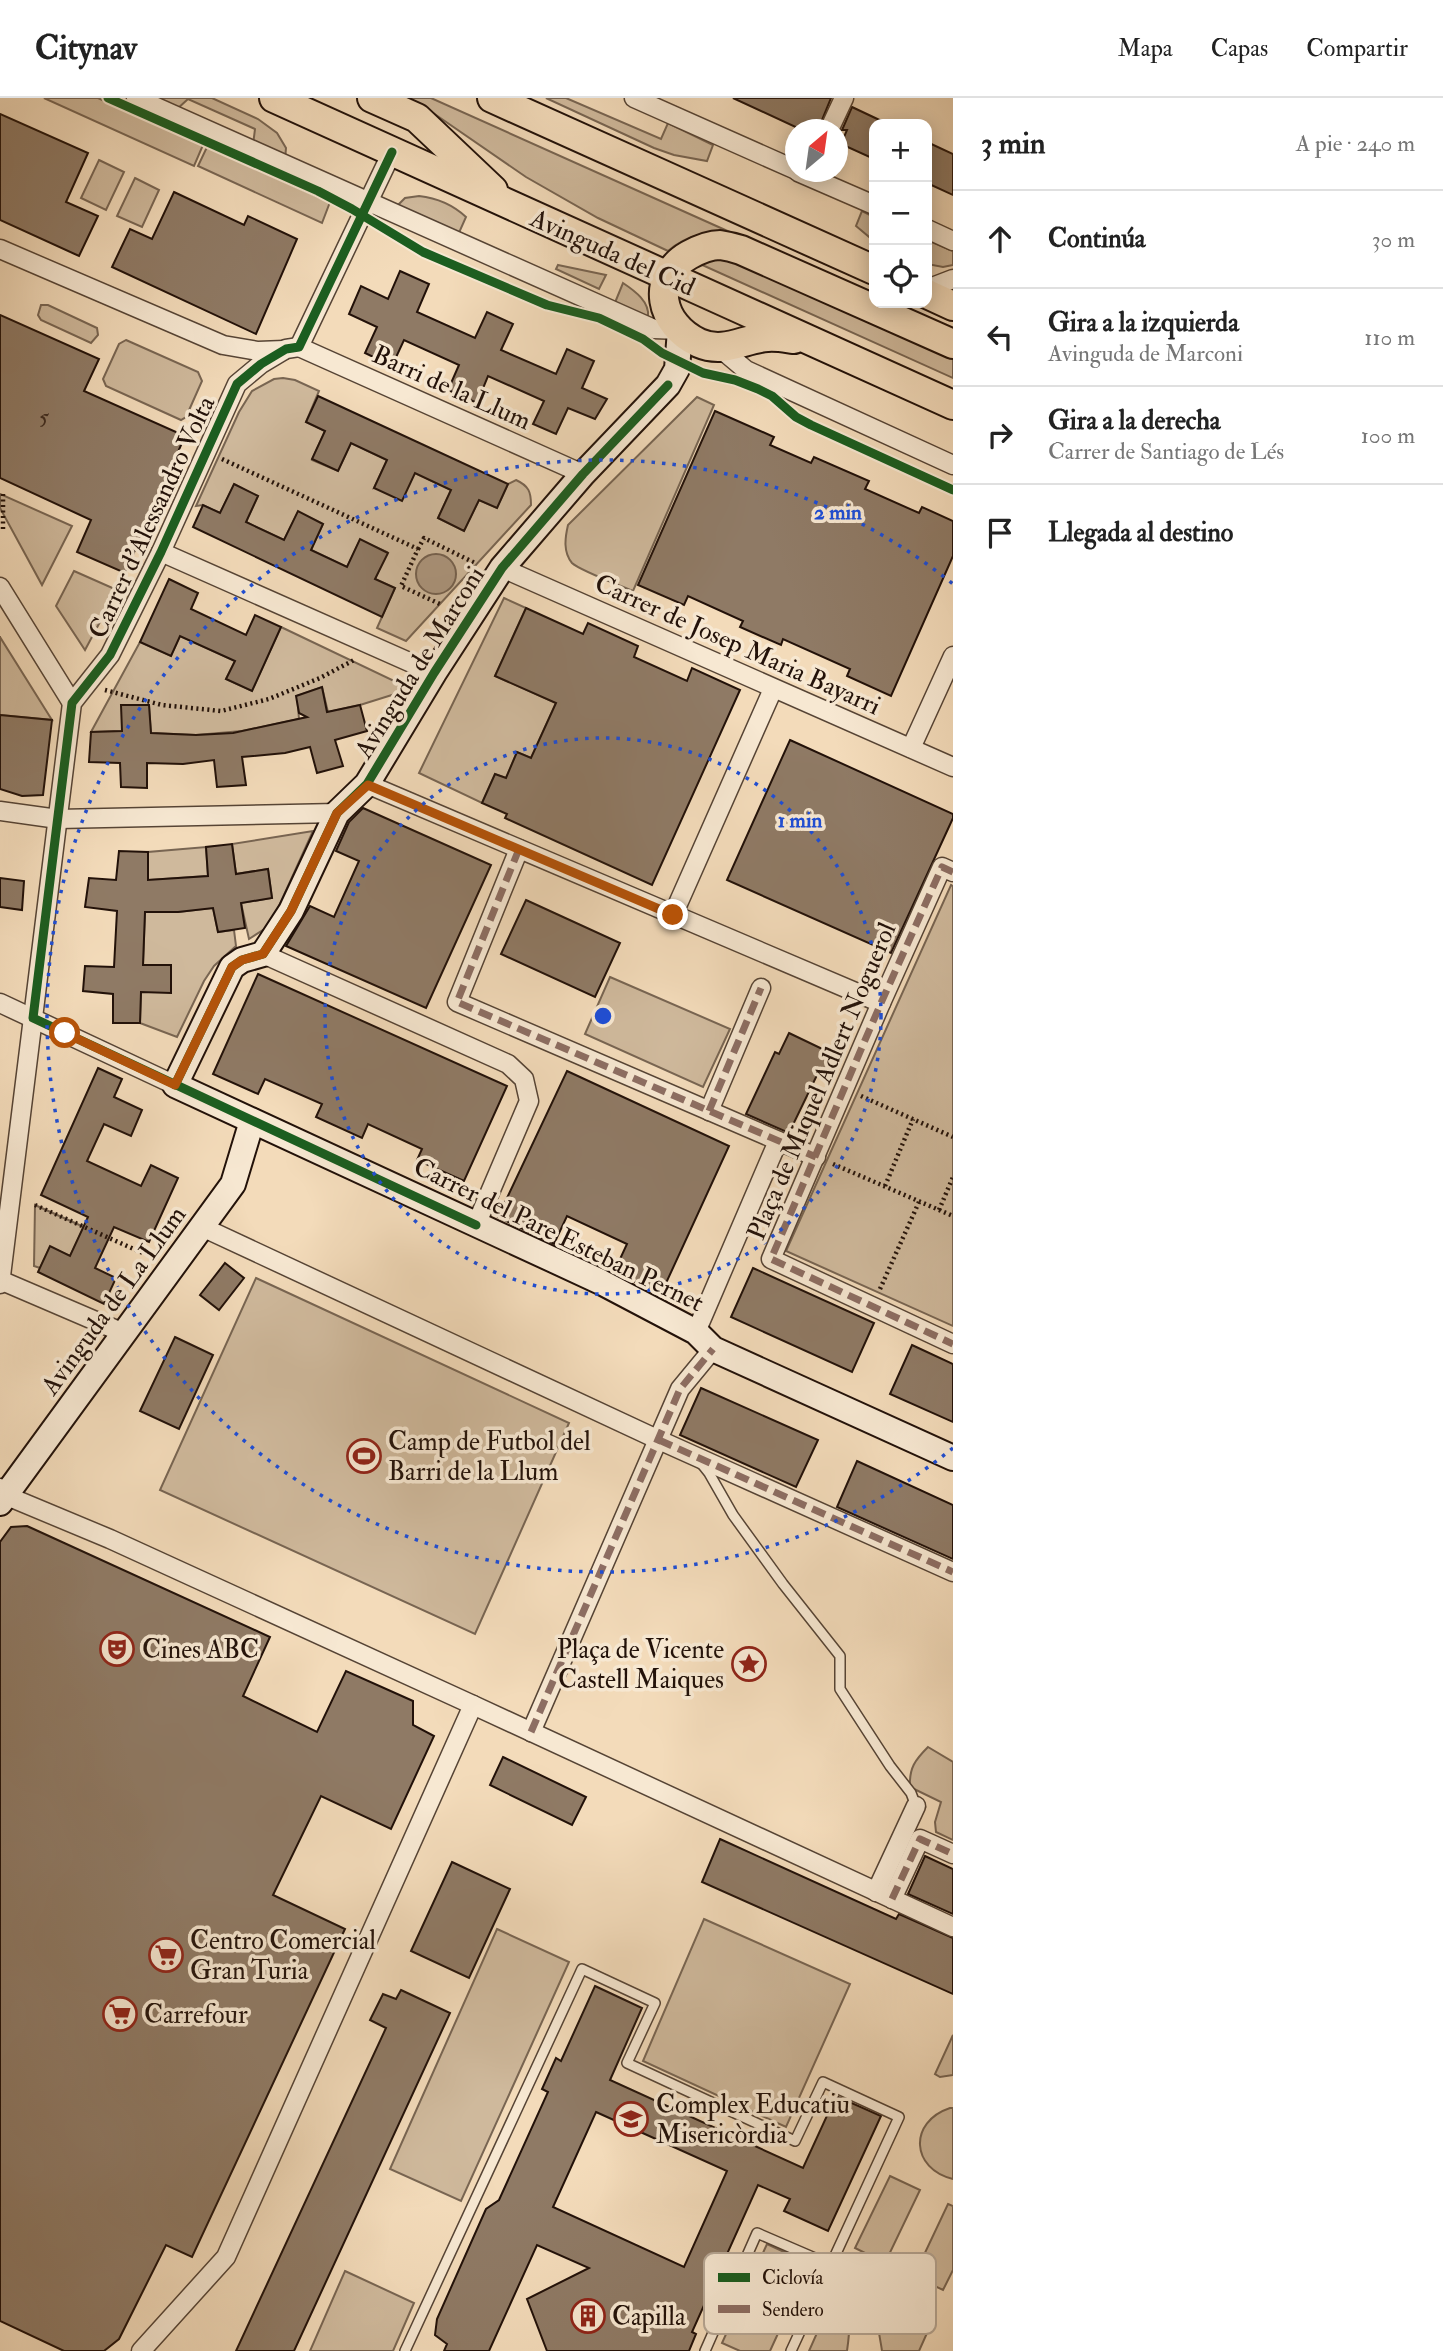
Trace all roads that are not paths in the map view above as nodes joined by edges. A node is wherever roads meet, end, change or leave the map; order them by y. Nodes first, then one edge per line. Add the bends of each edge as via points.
1 (136, 98) edge
2 (274, 98) edge
3 (372, 98) edge
4 (492, 98) edge
5 (634, 98) edge
6 (844, 98) edge
7 (835, 119) edge
8 (392, 152) junction
9 (785, 166) edge
10 (822, 182) edge
11 (368, 202) junction
12 (869, 203) edge
13 (511, 206) junction
14 (932, 231) edge
15 (953, 241) edge
16 (0, 248) edge
17 (869, 268) edge
18 (666, 274) junction
19 (953, 279) edge
20 (932, 290) edge
21 (932, 295) edge
22 (953, 306) edge
23 (680, 330) junction
24 (808, 340) junction
25 (953, 344) edge
26 (223, 345) junction
27 (293, 348) junction
28 (721, 349) junction
29 (237, 384) junction
30 (953, 405) edge
31 (953, 465) edge
32 (583, 474) junction
33 (161, 552) junction
34 (502, 568) junction
35 (0, 587) edge
36 (953, 656) edge
37 (434, 673) junction
38 (773, 689) junction
39 (72, 704) junction
40 (911, 748) junction
41 (953, 767) edge
42 (368, 785) junction
43 (0, 811) edge
44 (337, 813) junction
45 (58, 819) junction
46 (519, 849) junction
47 (953, 872) edge
48 (673, 915) junction
49 (263, 954) junction
50 (761, 988) dead end
51 (0, 1003) edge
52 (881, 1003) junction
53 (33, 1018) junction
54 (175, 1085) junction
55 (709, 1111) junction
56 (253, 1121) junction
57 (778, 1141) junction
58 (816, 1157) junction
59 (476, 1225) junction
60 (202, 1227) junction
61 (0, 1282) edge
62 (126, 1334) junction
63 (704, 1340) junction
64 (953, 1343) edge
65 (659, 1440) junction
66 (953, 1458) edge
67 (2, 1496) edge
68 (953, 1572) edge
69 (474, 1705) junction
70 (531, 1732) junction
71 (916, 1806) joint
72 (953, 1854) edge
73 (884, 1895) junction
74 (953, 1927) edge
75 (748, 2253) edge
76 (803, 2253) edge
77 (837, 2253) edge
78 (712, 2334) edge
79 (799, 2334) edge
80 (141, 2351) edge
81 (405, 2351) edge
82 (705, 2351) edge
83 (791, 2351) edge

1 - 11 street, Avinguda del Cid
2 - 8 main road, Avinguda del Cid
3 - 13 main road via 417,118
4 - 17 main road
5 - 9 street
6 - 7 street
8 - 11 street
8 - 13 main road, Avinguda del Cid
10 - 12 street
11 - 23 street, Avinguda del Cid via 654,329
11 - 27 street
13 - 18 main road, Avinguda del Cid
14 - 15 street
16 - 26 street
18 - 23 main road via 664,300 668,315
18 - 24 main road, Avinguda del Cid
18 - 25 main road via 699,249 719,245 741,250
19 - 20 street
21 - 22 main road
23 - 28 main road via 699,343
23 - 32 street, Avinguda de Marconi via 677,369 668,384
24 - 28 main road via 768,337
24 - 30 main road, Avinguda del Cid
26 - 27 street via 258,351
26 - 29 street via 237,369
27 - 29 street, Carrer d'Alessandro Volta via 261,364
27 - 32 street, Barri de la Llum
28 - 31 street via 746,370
29 - 33 street, Carrer d'Alessandro Volta
32 - 34 street, Avinguda de Marconi
33 - 37 street
33 - 39 street, Carrer d'Alessandro Volta via 110,655
34 - 37 street, Avinguda de Marconi
34 - 38 street, Carrer de Josep Maria Bayarri
35 - 39 street
36 - 40 street
37 - 42 street, Avinguda de Marconi
38 - 40 street, Carrer de Josep Maria Bayarri
38 - 48 street
39 - 45 street
40 - 41 street, Carrer de Josep Maria Bayarri
42 - 44 street, Avinguda de Marconi
42 - 46 street
43 - 45 street
44 - 45 street
44 - 49 street, Avinguda de Marconi via 291,911
45 - 53 street
46 - 48 street
46 - 55 street via 457,1003
47 - 52 street, Plaça de Miquel Adlert Noguerol via 942,867
48 - 52 street
49 - 54 street via 232,967
49 - 59 street via 509,1064 524,1079 529,1101
50 - 55 street
51 - 53 street
52 - 58 street, Plaça de Miquel Adlert Noguerol
53 - 54 street
53 - 61 street
54 - 56 street, Carrer del Pare Esteban Pernet
55 - 57 street
56 - 59 street, Carrer del Pare Esteban Pernet
56 - 60 street, Avinguda de La Llum via 233,1184
57 - 58 street
57 - 63 street, Plaça de Miquel Adlert Noguerol
58 - 64 street, Plaça de Miquel Adlert Noguerol via 771,1259
59 - 63 street, Carrer del Pare Esteban Pernet via 601,1282
60 - 62 street, Avinguda de La Llum
60 - 65 street
61 - 62 street
62 - 67 street, Avinguda de La Llum
63 - 65 street, Plaça de Miquel Adlert Noguerol
63 - 66 street, Carrer del Pare Esteban Pernet
65 - 68 street
65 - 70 street, Plaça de Miquel Adlert Noguerol
65 - 71 lane via 700,1461 733,1515 840,1656 840,1689
67 - 69 street via 110,1539
69 - 70 street
69 - 80 street via 226,2257
70 - 73 street
71 - 73 street
72 - 73 street via 920,1839
73 - 74 street
75 - 76 lane via 757,2233
77 - 81 lane via 899,2117 823,2082 796,2141 651,2075 627,2063 655,2003 582,1969
78 - 82 lane
79 - 83 lane

